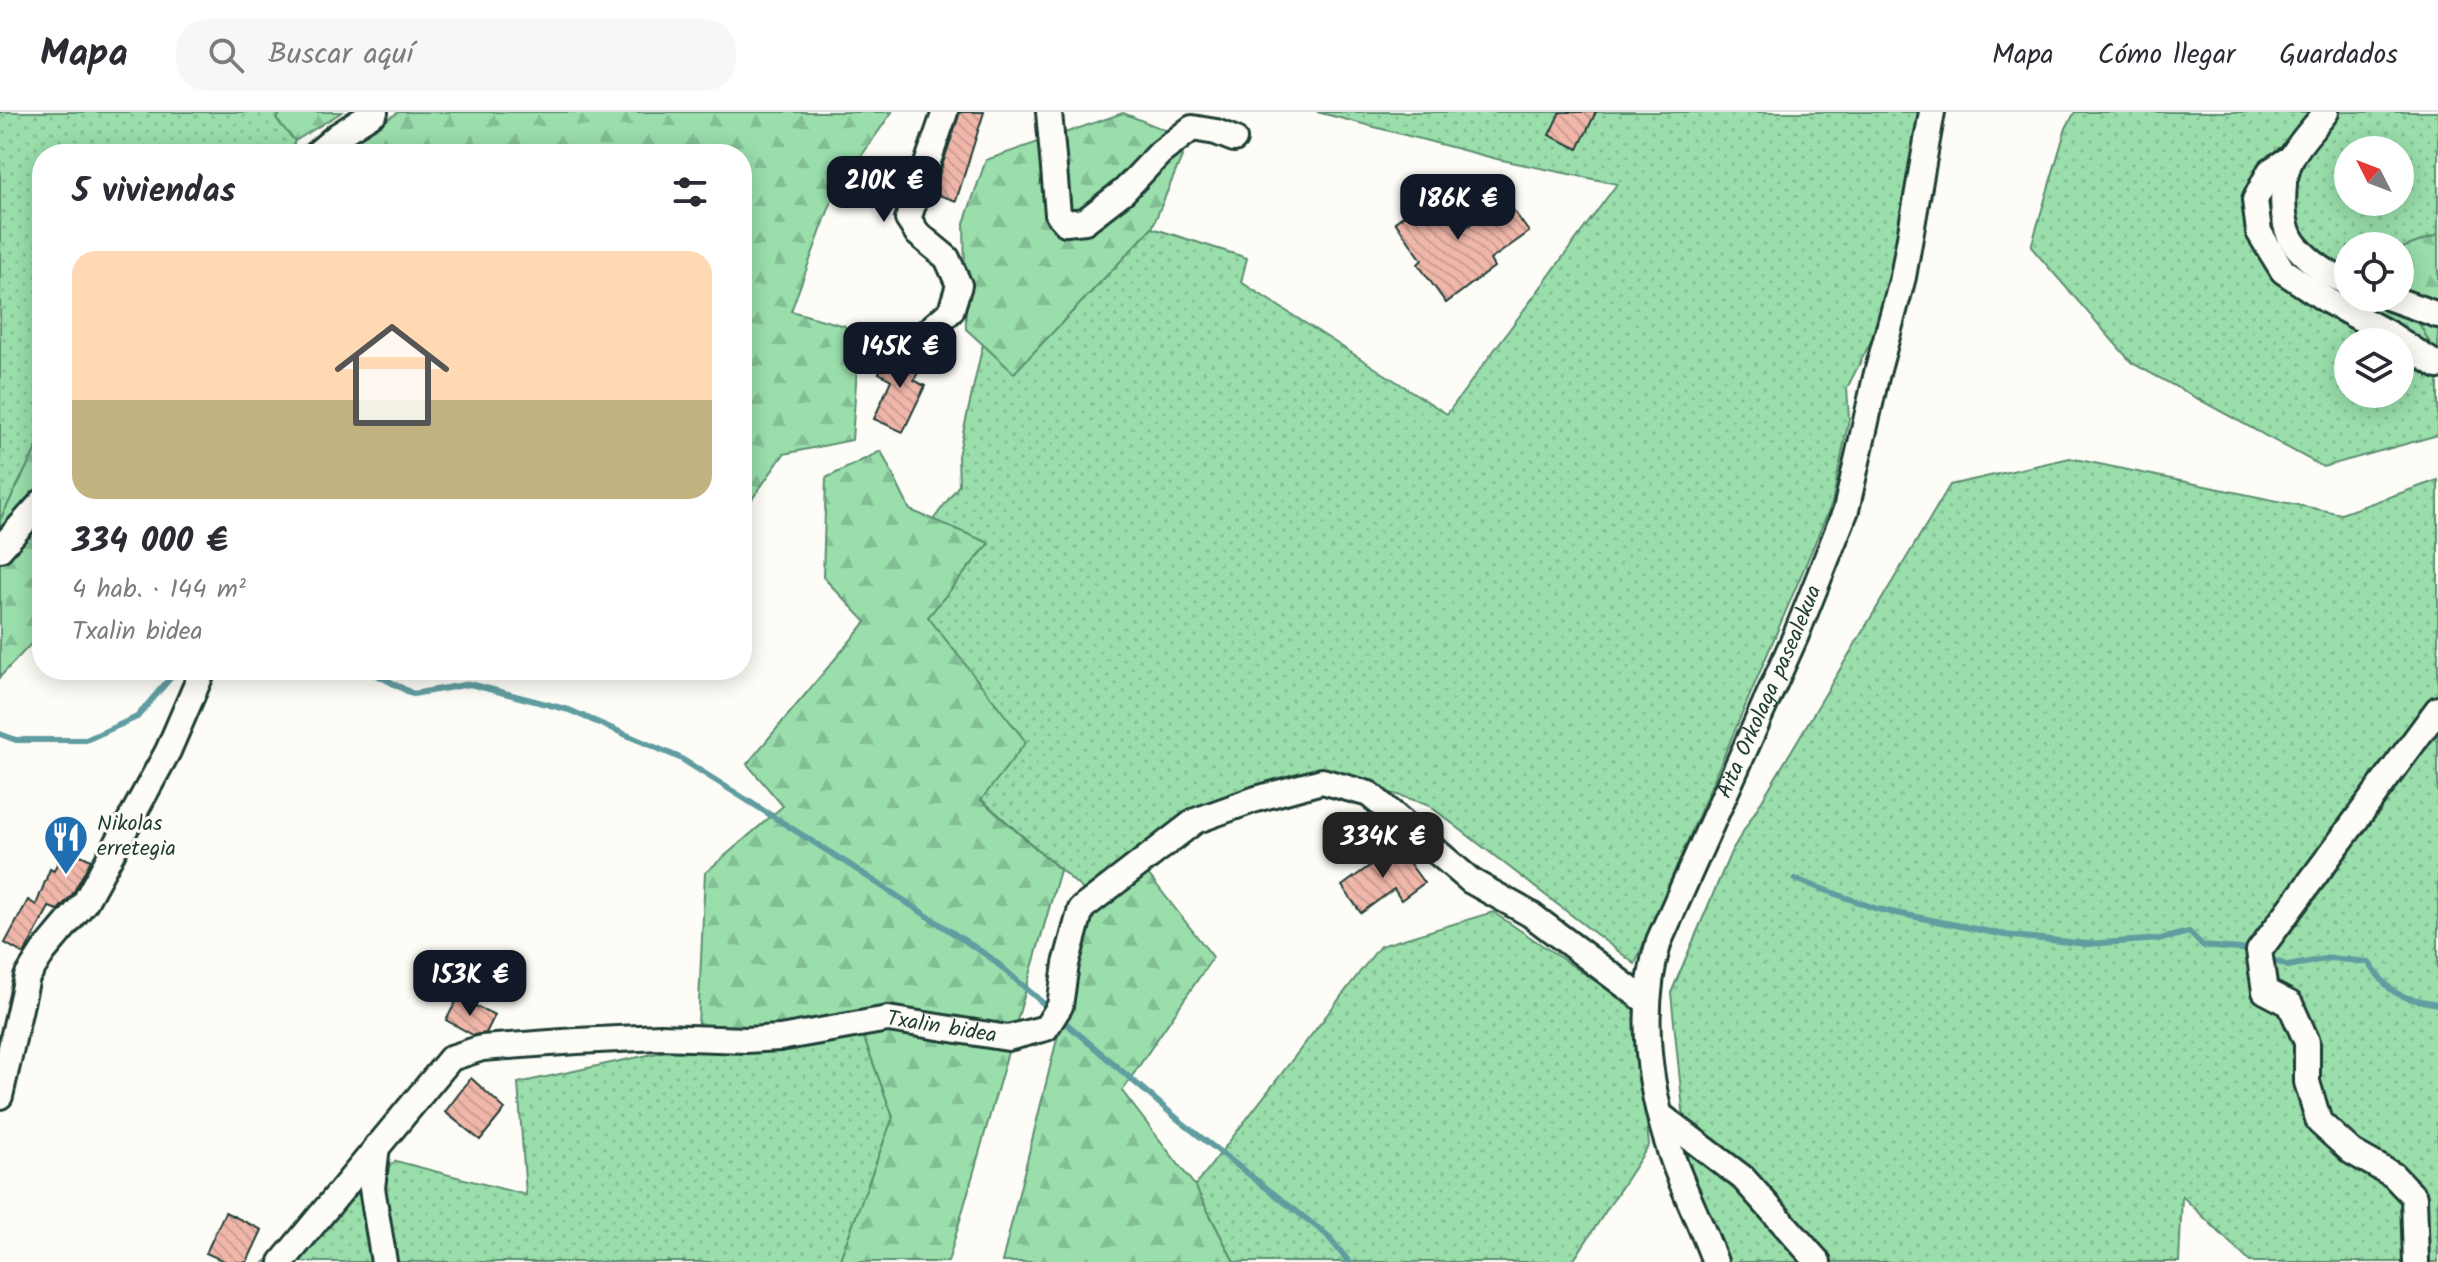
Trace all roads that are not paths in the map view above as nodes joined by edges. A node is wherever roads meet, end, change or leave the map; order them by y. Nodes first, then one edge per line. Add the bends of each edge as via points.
1 (375, 112) edge
2 (945, 112) edge
3 (1049, 112) edge
4 (1932, 112) edge
5 (2326, 112) edge
6 (1234, 139) dead end
7 (328, 144) edge
8 (2292, 157) junction
9 (2334, 277) edge
10 (2414, 306) edge
11 (2438, 315) edge
12 (921, 337) dead end
13 (2438, 366) edge
14 (32, 513) edge
15 (0, 549) edge
16 (199, 680) edge
17 (2438, 709) edge
18 (1647, 1002) junction
19 (0, 1096) edge
20 (1660, 1115) junction
21 (377, 1146) junction
22 (282, 1262) edge
23 (384, 1262) edge
24 (1715, 1262) edge
25 (1818, 1262) edge
26 (2416, 1262) edge

1 - 7 street
2 - 12 street via 908,219 947,258 959,285 951,311
3 - 6 street via 1058,214 1066,223 1085,221 1192,128
4 - 18 street, Aita Orkolaga pasealekua via 1903,277 1846,510 1659,941
5 - 8 street
8 - 9 street via 2281,206 2294,246
8 - 13 street via 2270,171 2255,200 2259,232 2283,271
10 - 11 street
14 - 15 street
16 - 19 street via 168,751 93,889 27,977
17 - 26 street via 2259,951 2265,991 2290,1004 2307,1042 2307,1082 2319,1122 2352,1152 2393,1175 2414,1197
18 - 20 street, Aita Orkolaga pasealekua
18 - 21 street, Txalin bidea via 1530,914 1471,881 1369,794 1322,781 1195,821 1081,909 1060,1006 1046,1028 1008,1038 888,1019 780,1038 660,1037 482,1048 451,1058
20 - 24 street, Aita Orkolaga pasealekua
20 - 25 street via 1743,1178
21 - 22 street, Txalin bidea
21 - 23 street via 372,1188

